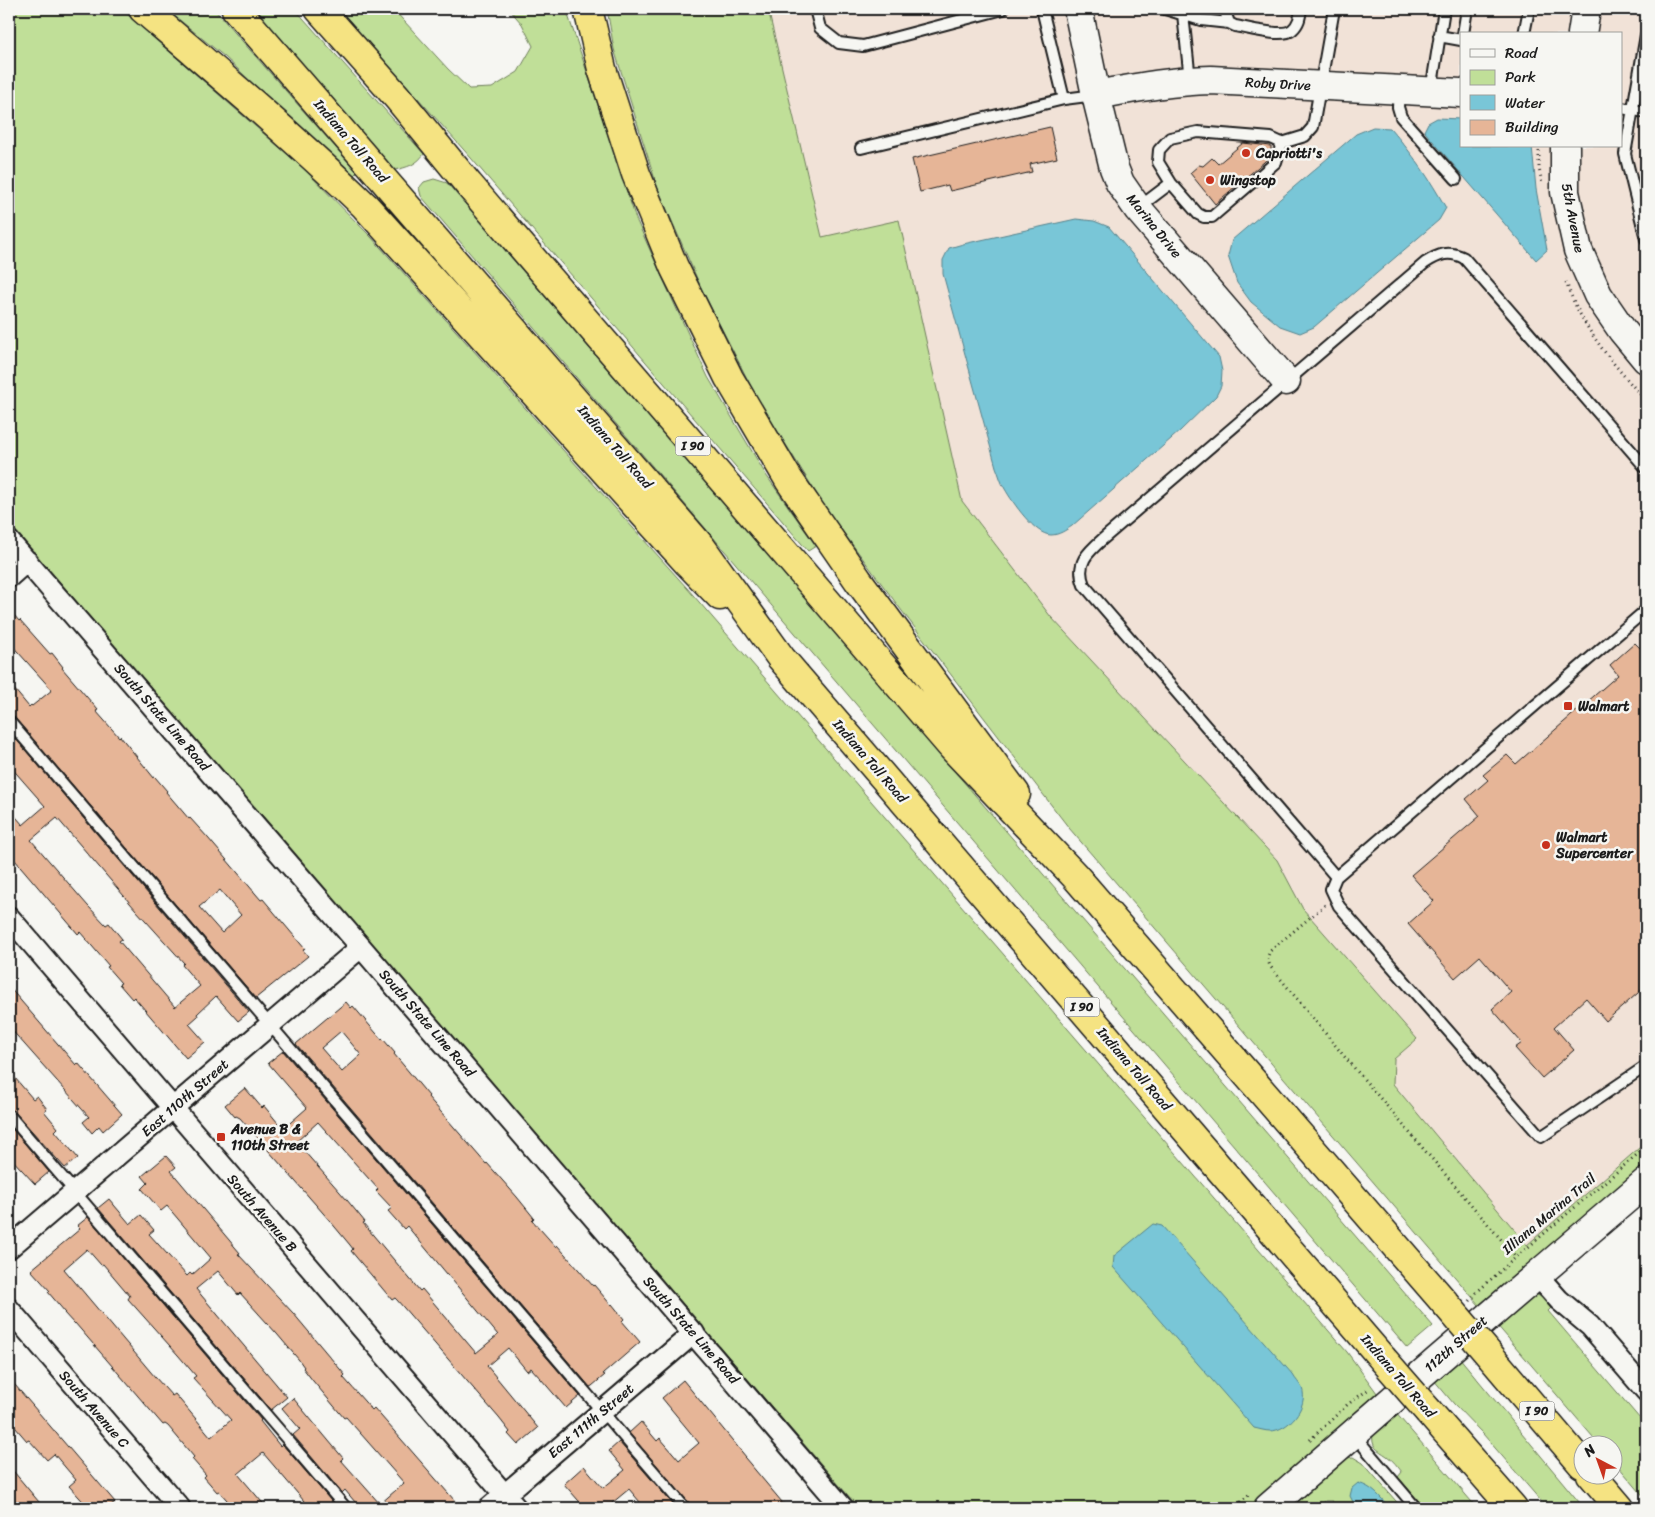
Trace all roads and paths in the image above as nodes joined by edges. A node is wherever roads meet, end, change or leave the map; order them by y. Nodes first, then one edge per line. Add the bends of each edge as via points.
1 (143, 9) edge
2 (236, 9) edge
3 (319, 9) edge
4 (588, 9) edge
5 (815, 9) edge
6 (1003, 9) edge
7 (1042, 9) edge
8 (1078, 9) edge
9 (1165, 9) edge
10 (1227, 9) edge
11 (1302, 9) edge
12 (1334, 9) edge
13 (1444, 9) edge
14 (1467, 9) edge
15 (1586, 9) edge
16 (1527, 11) edge
17 (1183, 14) junction
18 (1229, 23) junction
19 (1463, 32) edge
20 (1524, 32) edge
21 (1582, 32) edge
22 (1646, 35) edge
23 (1440, 36) junction
24 (1460, 40) edge
25 (1190, 81) junction
26 (1320, 86) junction
27 (1400, 90) junction
28 (1431, 92) junction
29 (1460, 93) edge
30 (1096, 95) junction
31 (1064, 99) junction
32 (1622, 108) edge
33 (1633, 110) junction
34 (1646, 112) edge
35 (1282, 144) junction
36 (861, 148) dead end
37 (1565, 148) edge
38 (1456, 179) dead end
39 (1171, 184) junction
40 (1138, 209) junction
41 (1646, 239) edge
42 (1646, 359) edge
43 (1286, 381) junction
44 (1646, 468) edge
45 (9, 540) edge
46 (26, 561) junction
47 (9, 576) edge
48 (1646, 610) edge
49 (781, 658) junction
50 (9, 721) edge
51 (1075, 876) junction
52 (1336, 877) junction
53 (1335, 898) junction
54 (9, 917) edge
55 (361, 947) junction
56 (270, 1025) junction
57 (1646, 1066) edge
58 (173, 1108) junction
59 (9, 1115) edge
60 (1646, 1147) edge
61 (1646, 1182) edge
62 (74, 1192) junction
63 (9, 1248) edge
64 (1516, 1257) junction
65 (1537, 1275) junction
66 (1458, 1302) junction
67 (9, 1309) edge
68 (694, 1333) junction
69 (1378, 1371) junction
70 (1646, 1391) edge
71 (1348, 1404) dead end
72 (602, 1412) junction
73 (1353, 1434) junction
74 (1572, 1452) edge
75 (1600, 1484) edge
76 (510, 1501) edge
77 (180, 1508) edge
78 (346, 1508) edge
79 (489, 1508) edge
80 (685, 1508) edge
81 (843, 1508) edge
82 (1268, 1508) edge
83 (1416, 1508) edge
84 (1513, 1508) edge
85 (1620, 1508) edge

1 - 49 highway via 261,109 365,206 688,563
2 - 49 highway, Indiana Toll Road / I 90 via 702,548
3 - 51 highway, I 90 via 952,747
4 - 51 highway via 602,69 636,174 674,267 729,378 789,480 858,580
5 - 6 lane via 820,28 832,38 839,43 863,46
7 - 31 lane
8 - 30 street, Marina Drive
9 - 17 lane
10 - 18 lane
11 - 18 lane via 1299,22 1292,31 1281,34
12 - 26 lane
13 - 23 lane
14 - 19 lane
15 - 21 street
16 - 20 lane
17 - 18 lane
17 - 25 lane
22 - 33 lane
23 - 24 lane
23 - 28 lane
25 - 26 street, Roby Drive
25 - 30 street, Roby Drive
26 - 27 street, Roby Drive
26 - 35 lane via 1313,127 1306,136
27 - 28 street, Roby Drive
27 - 38 lane via 1400,117
28 - 29 street, Roby Drive
30 - 31 lane
30 - 40 street, Marina Drive via 1114,168
31 - 36 lane
32 - 33 lane
33 - 34 lane
33 - 41 lane via 1625,154
35 - 39 lane via 1276,162 1212,217 1198,214
35 - 39 lane via 1271,138 1198,132 1170,138 1159,150 1158,162
37 - 42 street, 5th Avenue via 1565,192 1578,250 1598,295
39 - 40 lane
40 - 43 street, Marina Drive
43 - 44 lane via 1425,263 1446,252 1456,254 1464,258
43 - 52 lane via 1094,548 1085,558 1080,576 1084,585
45 - 46 street, South State Line Road
46 - 47 street
46 - 55 street, South State Line Road
48 - 52 lane
49 - 69 highway, Indiana Toll Road / I 90
50 - 56 lane
51 - 66 highway, I 90
52 - 53 lane via 1331,889
53 - 57 lane via 1541,1137
53 - 64 path via 1270,952 1267,958 1270,966
54 - 58 street, South Avenue B
55 - 56 street, East 110th Street
55 - 68 street, South State Line Road
56 - 58 street, East 110th Street
56 - 72 lane
58 - 62 street, East 110th Street
58 - 76 street, South Avenue B
59 - 62 lane
60 - 64 path, Illiana Marina Trail
61 - 65 street, 112th Street
62 - 63 street, East 110th Street
62 - 78 lane
64 - 66 path, Illiana Marina Trail via 1476,1293
65 - 70 street via 1559,1300 1590,1326
65 - 73 street, 112th Street
66 - 74 highway, I 90, bridge via 1492,1358
67 - 77 street, South Avenue C
68 - 72 street, East 111th Street
68 - 81 street, South State Line Road
69 - 71 path
69 - 84 highway, Indiana Toll Road / I 90, bridge via 1429,1412
72 - 76 street, East 111th Street
72 - 80 lane
73 - 82 street, 112th Street
73 - 83 lane
75 - 85 highway
76 - 79 street, East 111th Street

